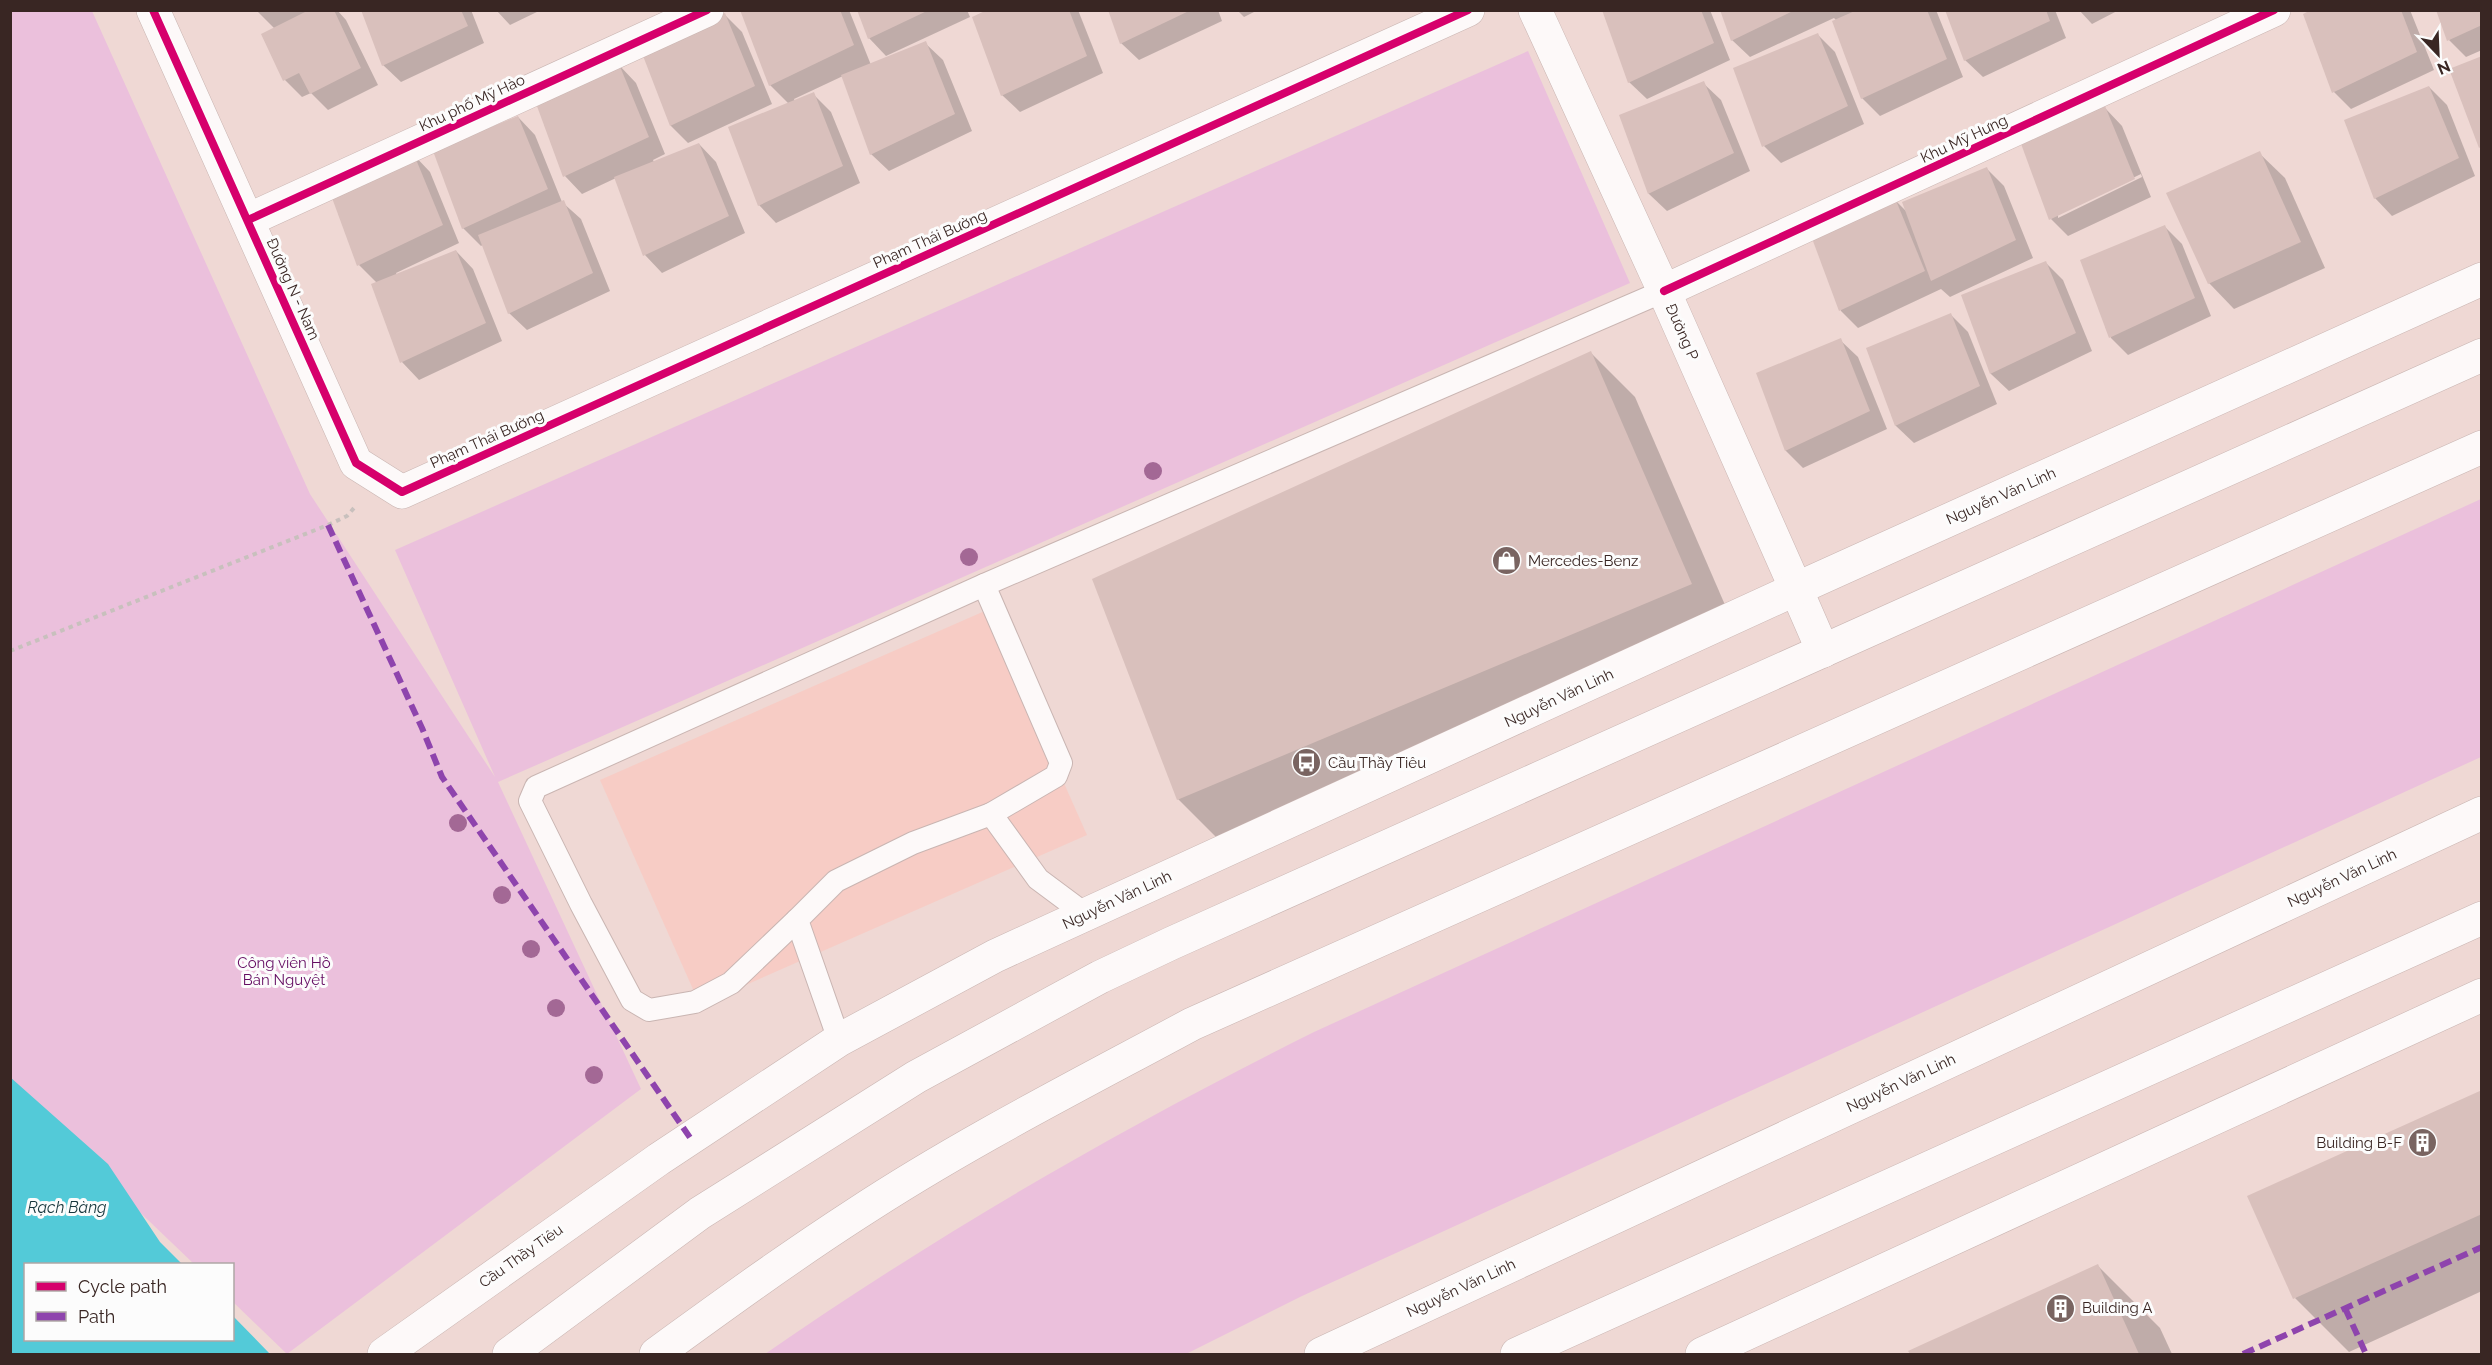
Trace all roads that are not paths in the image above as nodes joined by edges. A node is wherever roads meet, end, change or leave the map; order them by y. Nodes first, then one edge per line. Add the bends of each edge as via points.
1 (153, 10) edge
2 (707, 10) edge
3 (1468, 10) edge
4 (1535, 10) edge
5 (2274, 10) edge
6 (248, 220) junction
7 (2481, 279) edge
8 (1665, 291) junction
9 (2481, 355) edge
10 (2481, 447) edge
11 (391, 485) joint
12 (984, 585) junction
13 (1796, 589) junction
14 (1823, 651) junction
15 (2481, 813) edge
16 (991, 814) junction
17 (1085, 914) junction
18 (2481, 918) edge
19 (796, 920) junction
20 (2481, 995) edge
21 (839, 1040) junction
22 (659, 1159) joint
23 (384, 1354) edge
24 (509, 1354) edge
25 (656, 1354) edge
26 (1322, 1354) edge
27 (1517, 1354) edge
28 (1702, 1354) edge

1 - 6 main road, Đường N - Nam
2 - 6 main road, Khu phố Mỹ Hào
3 - 11 main road, Phạm Thái Bường
4 - 8 main road, Đường P
5 - 8 main road, Khu Mỹ Hưng
6 - 11 main road, Đường N - Nam via 356,464
7 - 13 main road, Nguyễn Văn Linh
8 - 12 lane
8 - 13 main road, Đường P
9 - 14 main road
10 - 25 main road via 1192,1024 942,1161 857,1213
12 - 16 lane via 1061,763 1056,776
12 - 19 lane via 536,787 530,801 581,904 632,1000 649,1010 695,1002 731,983
13 - 14 main road, Đường P
13 - 17 main road, Nguyễn Văn Linh
14 - 24 main road via 1100,977 916,1077 700,1213
15 - 26 main road, Nguyễn Văn Linh
16 - 17 lane via 1038,879
16 - 19 lane via 913,843 836,880
17 - 21 main road, Nguyễn Văn Linh via 995,956
18 - 27 main road
19 - 21 lane
20 - 28 main road
21 - 22 main road, Nguyễn Văn Linh
22 - 23 main road, Cầu Thầy Tiêu

